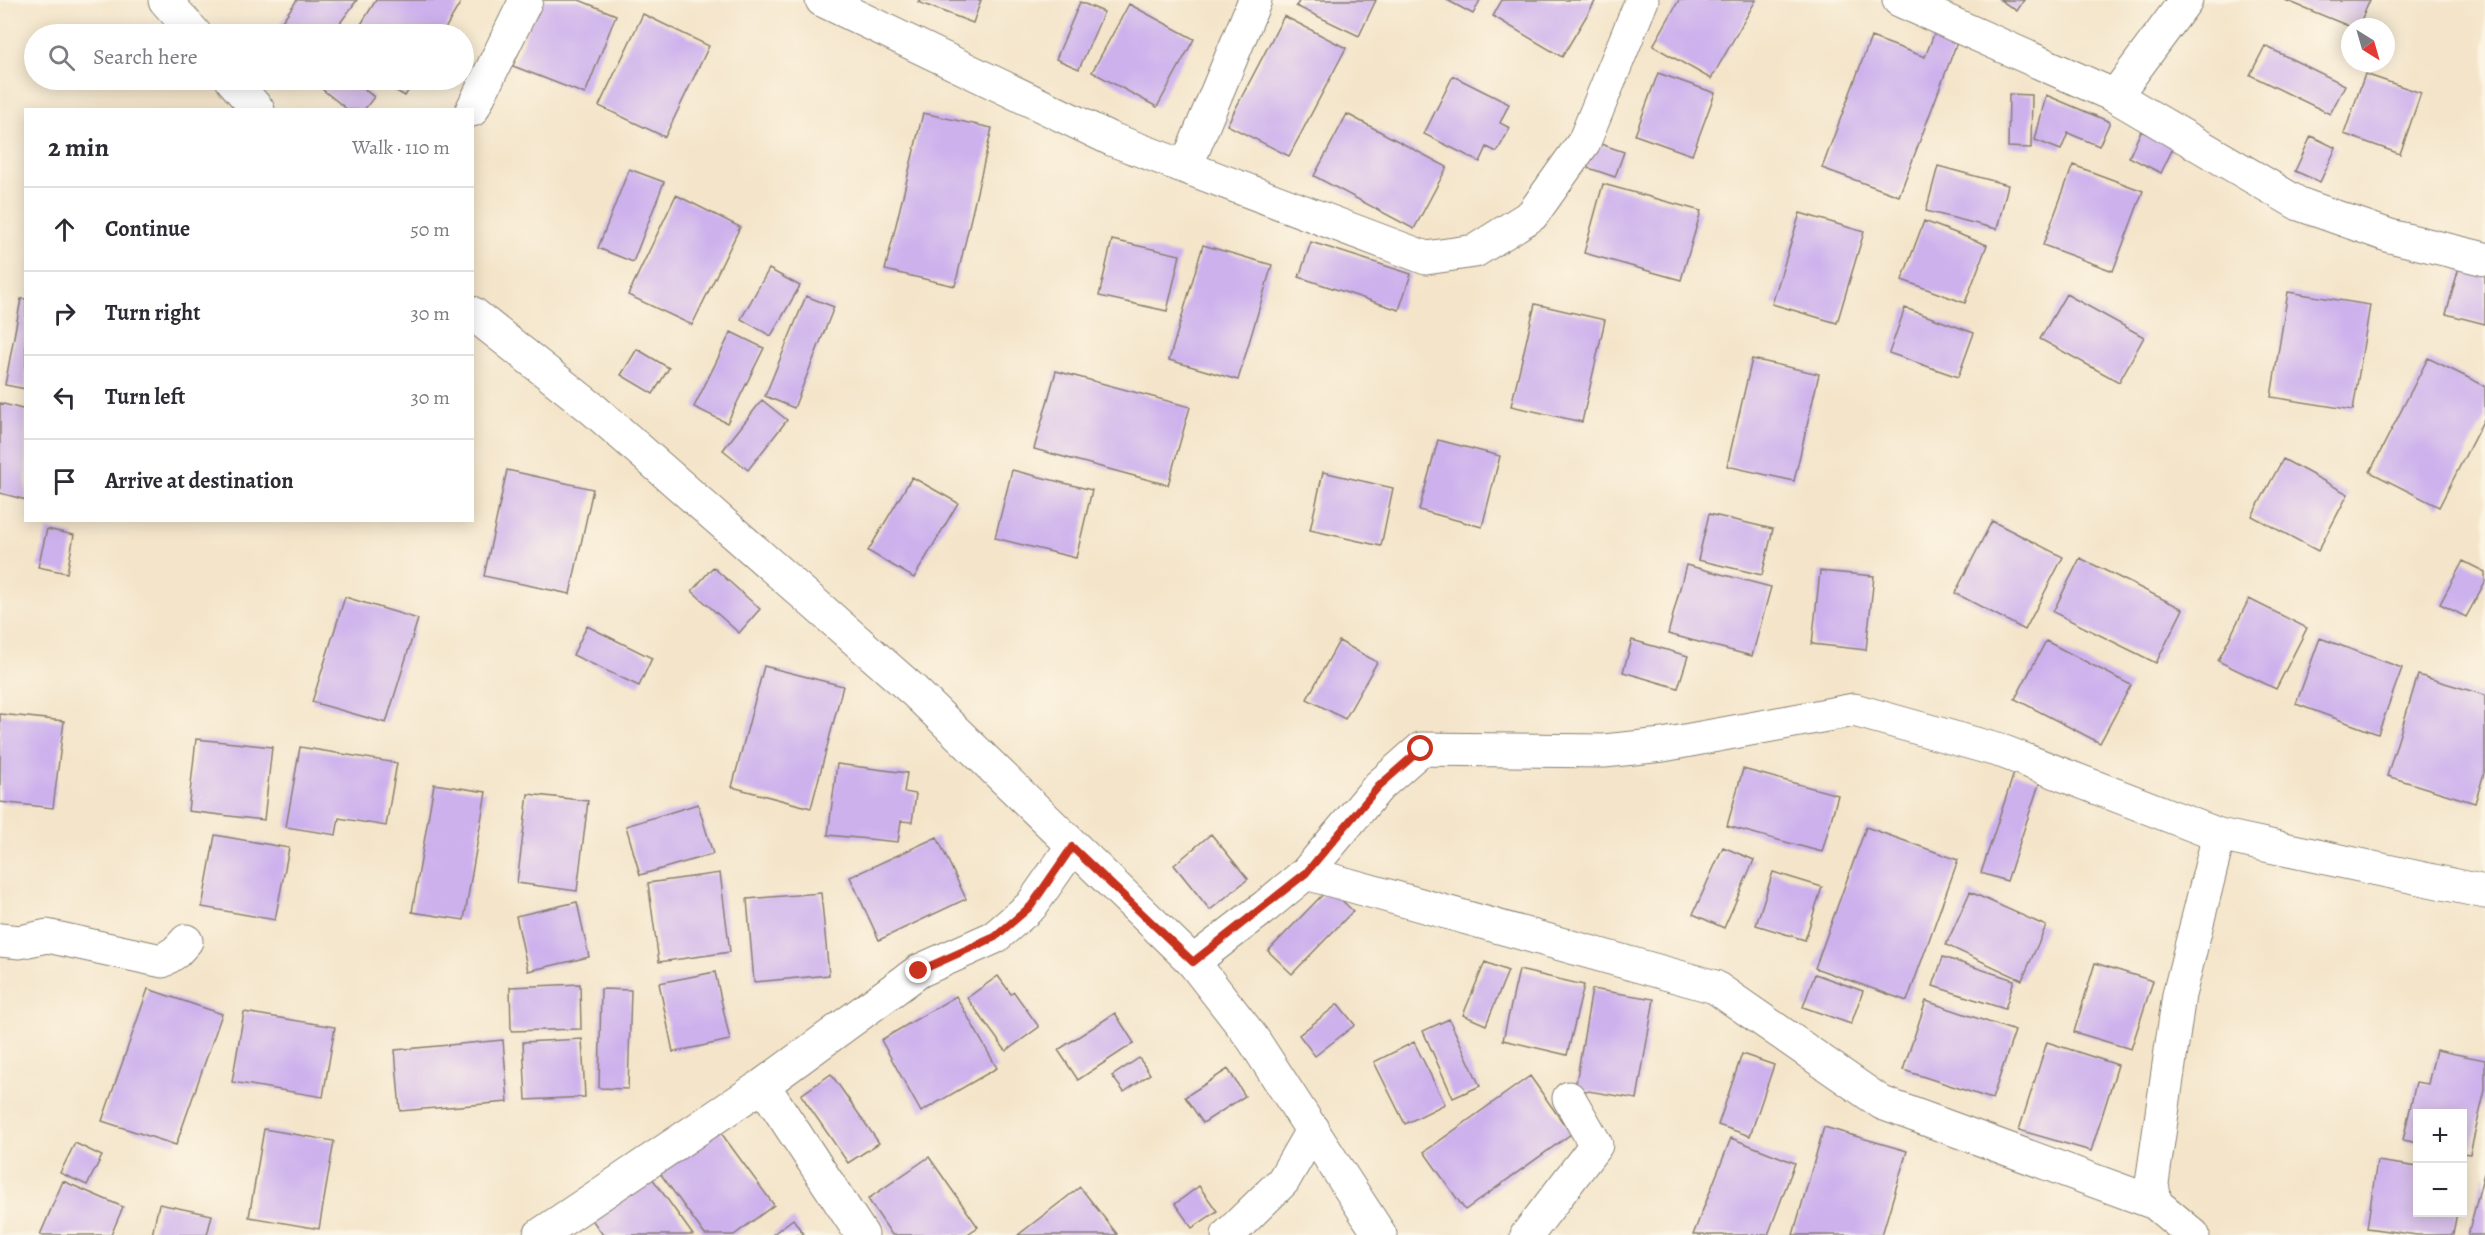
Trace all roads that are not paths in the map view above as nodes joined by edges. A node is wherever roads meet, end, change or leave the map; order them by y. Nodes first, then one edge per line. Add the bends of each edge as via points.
1 (165, 0) edge
2 (526, 0) edge
3 (822, 0) edge
4 (1255, 0) edge
5 (1642, 0) edge
6 (1899, 0) edge
7 (2186, 0) edge
8 (186, 24) edge
9 (241, 90) edge
10 (2115, 96) junction
11 (256, 108) edge
12 (473, 108) edge
13 (1186, 167) junction
14 (2485, 259) edge
15 (474, 315) edge
16 (2219, 836) junction
17 (1072, 847) junction
18 (1306, 873) junction
19 (2485, 892) edge
20 (0, 940) edge
21 (186, 941) dead end
22 (1193, 962) junction
23 (763, 1085) junction
24 (1569, 1098) dead end
25 (1313, 1129) junction
26 (2155, 1203) junction
27 (540, 1235) edge
28 (862, 1235) edge
29 (1228, 1235) edge
30 (1380, 1235) edge
31 (1527, 1235) edge
32 (2193, 1235) edge

1 - 8 street
2 - 12 street
3 - 13 street via 1111,139
4 - 13 street
5 - 13 street via 1584,142 1532,215 1475,251 1426,258
6 - 10 street
7 - 10 street
9 - 11 street
10 - 14 street via 2299,204 2390,236
15 - 17 street via 593,409 905,683
16 - 18 street via 2004,752 1854,710 1663,745 1604,751 1421,749 1379,786
16 - 19 street
16 - 26 street via 2179,995 2152,1183
17 - 22 street
17 - 23 street via 1031,906 995,937 919,971
18 - 22 street
18 - 26 street via 1715,987 1882,1103
20 - 21 street via 20,942 47,936 162,961
22 - 25 street via 1253,1039
23 - 27 street
23 - 28 street
24 - 31 street via 1596,1145
25 - 29 street via 1283,1181
25 - 30 street
26 - 32 street

